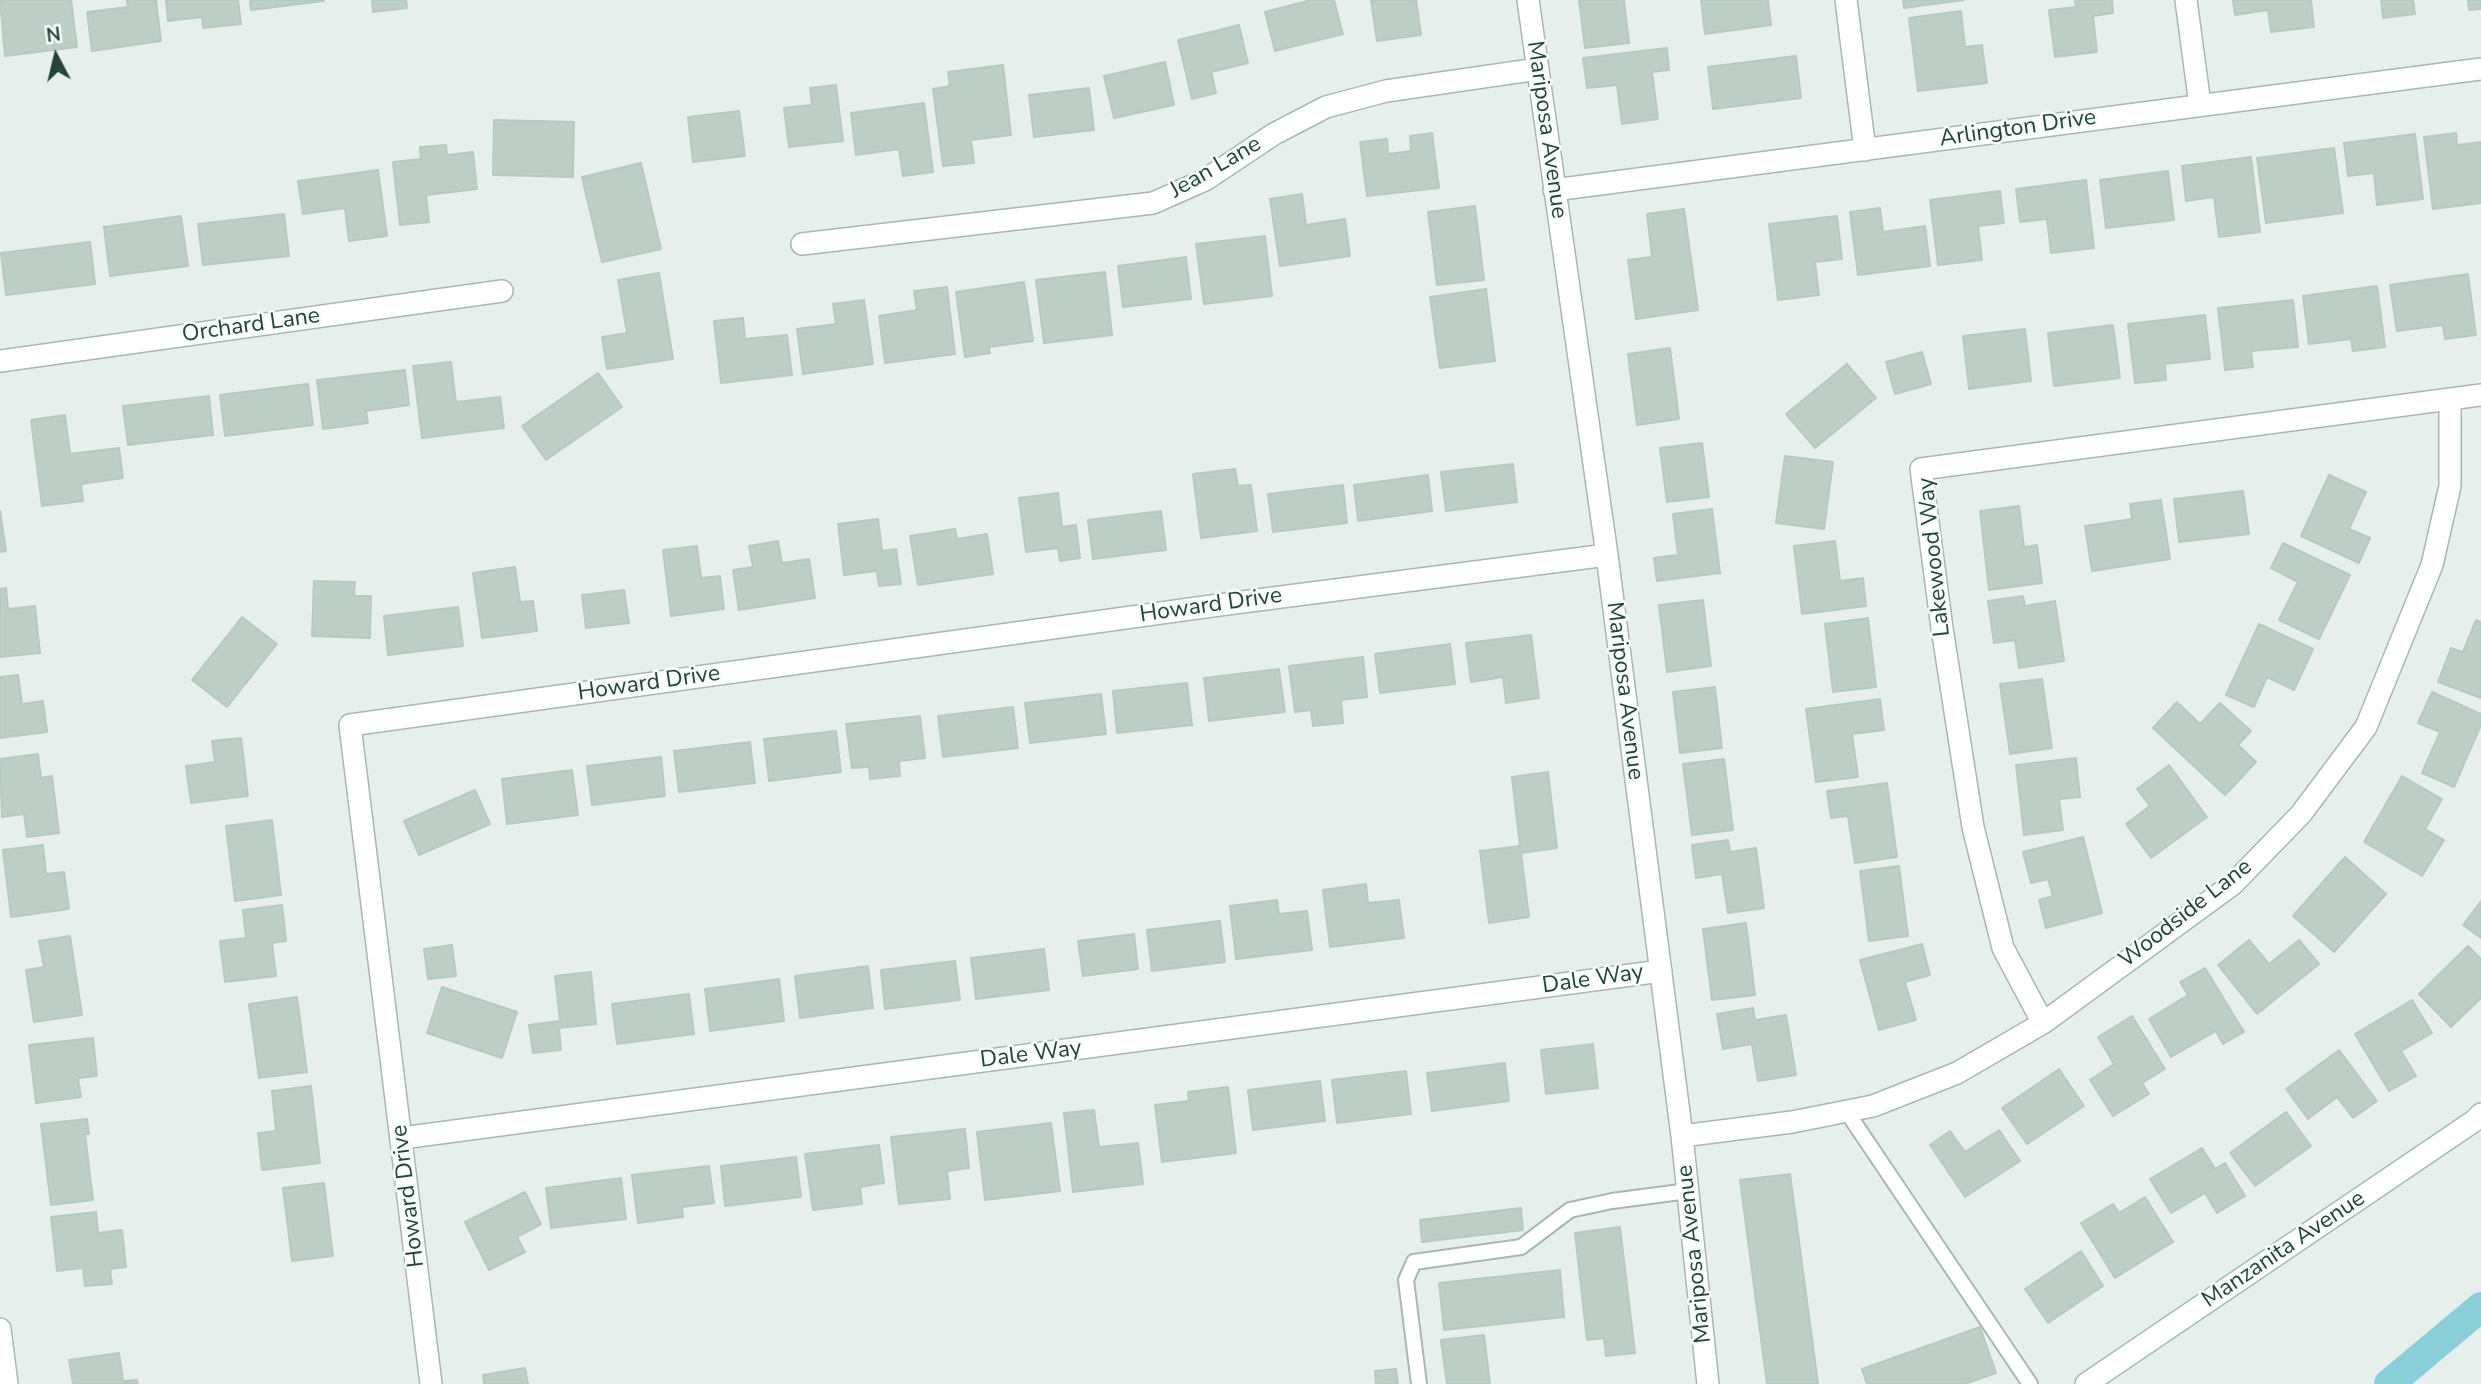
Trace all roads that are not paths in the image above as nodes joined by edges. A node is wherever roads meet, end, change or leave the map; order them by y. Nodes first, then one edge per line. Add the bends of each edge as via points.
1 (1528, 0) edge
2 (1846, 0) edge
3 (2186, 0) edge
4 (1538, 69) junction
5 (2481, 69) edge
6 (2200, 105) junction
7 (1864, 150) junction
8 (1554, 190) junction
9 (802, 244) dead end
10 (502, 291) dead end
11 (0, 361) edge
12 (2481, 395) edge
13 (2450, 399) junction
14 (1607, 555) junction
15 (1661, 971) junction
16 (2043, 1023) junction
17 (1847, 1112) junction
18 (2481, 1114) edge
19 (1682, 1136) junction
20 (402, 1138) junction
21 (1688, 1191) junction
22 (0, 1329) edge
23 (7, 1384) edge
24 (431, 1384) edge
25 (1419, 1384) edge
26 (1708, 1384) edge
27 (2030, 1384) edge
28 (2085, 1384) edge

1 - 4 street, Mariposa Avenue
2 - 7 street
3 - 6 street
4 - 8 street, Mariposa Avenue
4 - 9 street, Jean Lane via 1386,91 1326,107 1274,134 1205,180 1153,203
5 - 6 street, Arlington Drive
6 - 7 street, Arlington Drive
7 - 8 street, Arlington Drive
8 - 14 street, Mariposa Avenue
10 - 11 street, Orchard Lane
12 - 13 street, Lakewood Way
13 - 16 street, Woodside Lane via 2450,486 2432,565 2366,727 2301,814 2233,884
13 - 16 street, Lakewood Way via 1921,469 1973,827 2003,948
14 - 15 street, Mariposa Avenue
14 - 20 street, Howard Drive via 350,725
15 - 19 street, Mariposa Avenue
15 - 20 street, Dale Way
16 - 17 street, Woodside Lane via 1957,1073
17 - 19 street, Woodside Lane
17 - 27 lane
18 - 28 street, Manzanita Avenue
19 - 21 street, Mariposa Avenue
20 - 24 street, Howard Drive
21 - 25 lane via 1570,1210 1521,1247 1414,1262 1406,1280
21 - 26 street, Mariposa Avenue
22 - 23 street

